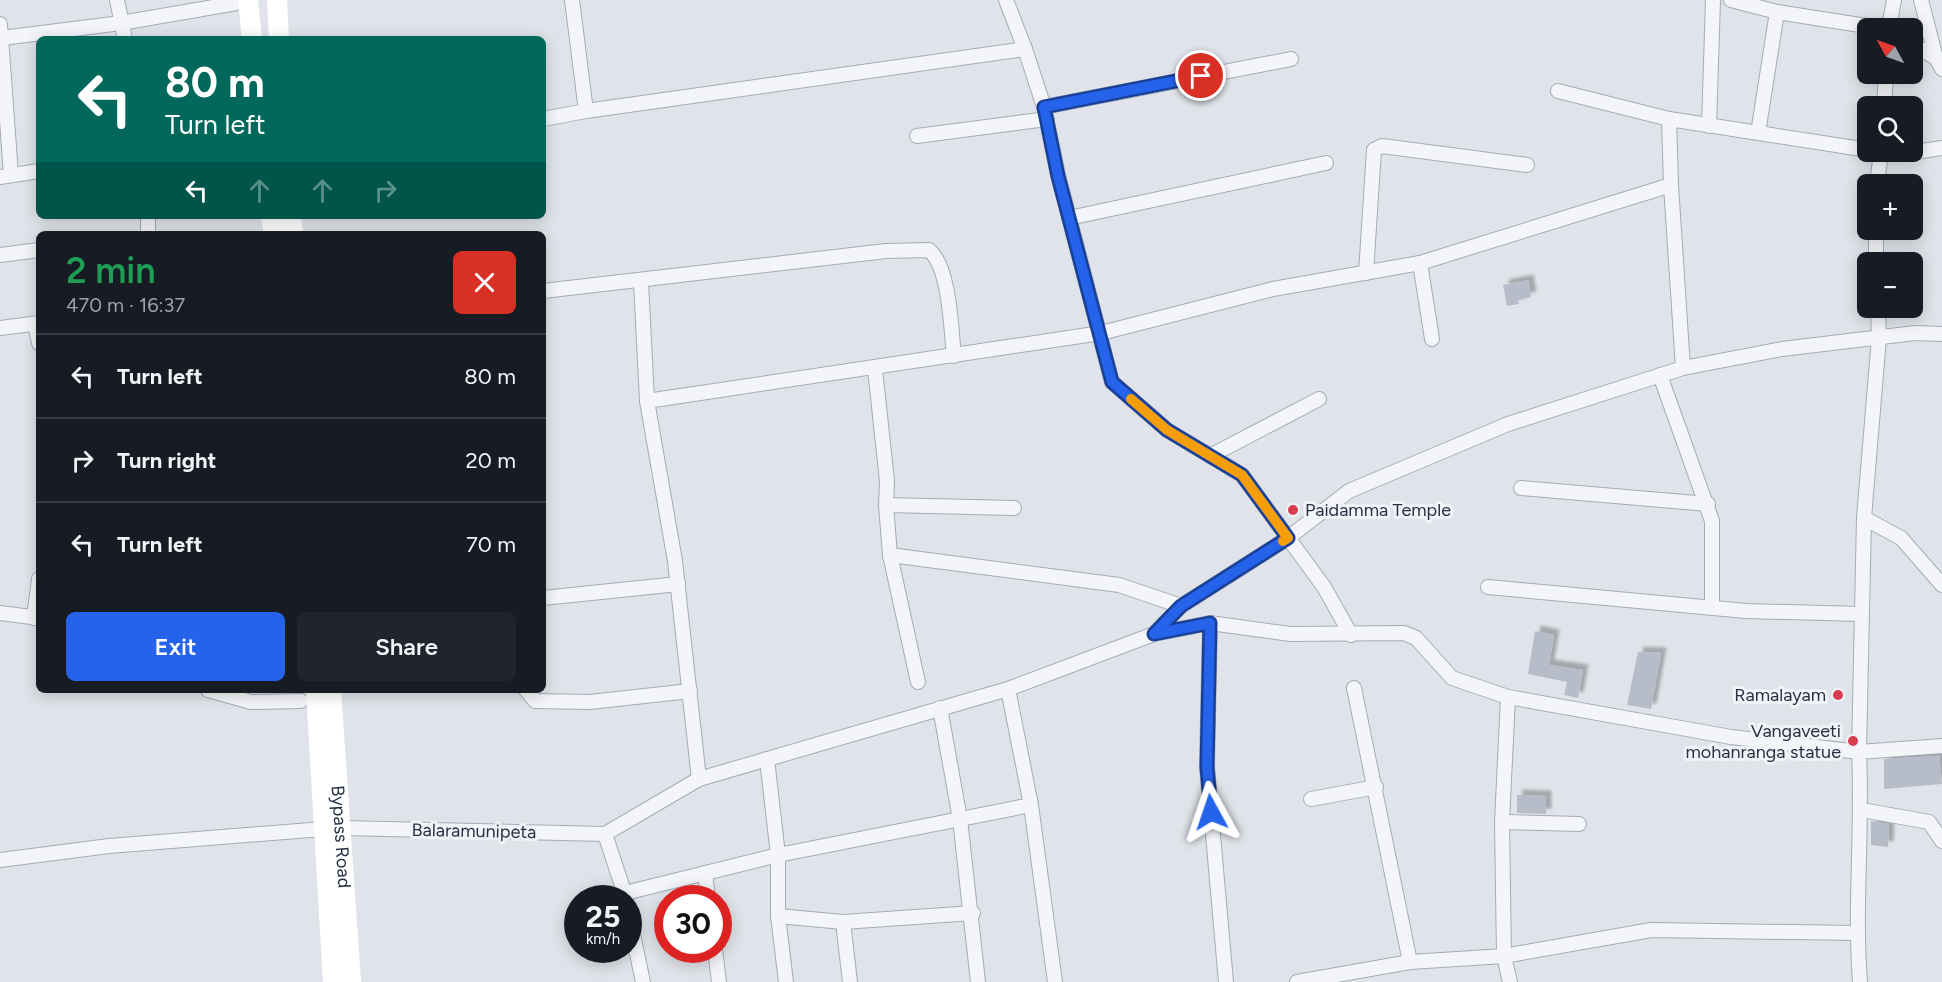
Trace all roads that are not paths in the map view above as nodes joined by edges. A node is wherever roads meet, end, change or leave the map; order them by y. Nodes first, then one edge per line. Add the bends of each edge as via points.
1 (117, 0) edge
2 (277, 0) edge
3 (572, 0) edge
4 (1006, 0) edge
5 (1713, 0) edge
6 (1731, 0) edge
7 (1894, 0) edge
8 (1922, 0) edge
9 (248, 1) edge
10 (1777, 12) junction
11 (1890, 18) edge
12 (121, 23) junction
13 (1857, 25) edge
14 (1, 31) edge
15 (60, 35) edge
16 (123, 36) edge
17 (252, 36) edge
18 (279, 36) edge
19 (1025, 49) junction
20 (1923, 52) edge
21 (1291, 59) dead end
22 (1939, 63) edge
23 (1558, 91) dead end
24 (586, 111) junction
25 (1045, 113) junction
26 (546, 118) edge
27 (1669, 119) junction
28 (1709, 126) junction
29 (1758, 133) junction
30 (917, 136) dead end
31 (1857, 148) edge
32 (1942, 148) edge
33 (1923, 151) edge
34 (1326, 163) dead end
35 (1527, 165) dead end
36 (36, 171) edge
37 (6, 176) edge
38 (1671, 185) junction
39 (1070, 218) junction
40 (36, 250) edge
41 (0, 255) edge
42 (1420, 263) junction
43 (1366, 273) junction
44 (641, 282) junction
45 (546, 291) edge
46 (1878, 318) edge
47 (36, 323) edge
48 (0, 328) edge
49 (1101, 333) junction
50 (1942, 334) edge
51 (1879, 338) junction
52 (1432, 339) dead end
53 (954, 356) junction
54 (1683, 368) junction
55 (875, 369) junction
56 (1660, 375) junction
57 (1318, 399) dead end
58 (647, 402) junction
59 (1210, 456) junction
60 (1521, 488) dead end
61 (1708, 504) junction
62 (886, 505) junction
63 (1014, 508) dead end
64 (1864, 518) junction
65 (1288, 538) junction
66 (890, 555) junction
67 (678, 584) junction
68 (1942, 585) edge
69 (1488, 587) dead end
70 (546, 598) edge
71 (1181, 606) junction
72 (1712, 606) junction
73 (0, 613) edge
74 (1861, 614) junction
75 (36, 618) edge
76 (1210, 623) junction
77 (1154, 634) junction
78 (1351, 635) junction
79 (918, 682) dead end
80 (1354, 688) dead end
81 (1008, 689) junction
82 (690, 691) junction
83 (218, 693) edge
84 (331, 693) edge
85 (528, 693) edge
86 (308, 696) edge
87 (1508, 697) junction
88 (940, 708) junction
89 (1942, 746) edge
90 (1859, 752) junction
91 (767, 759) junction
92 (699, 778) junction
93 (1376, 788) junction
94 (1311, 799) dead end
95 (1031, 805) junction
96 (1862, 810) junction
97 (960, 819) junction
98 (1936, 821) edge
99 (1502, 822) junction
100 (1579, 824) dead end
101 (333, 829) junction
102 (605, 834) junction
103 (1942, 841) edge
104 (778, 855) junction
105 (0, 860) edge
106 (705, 873) junction
107 (621, 885) edge
108 (706, 885) edge
109 (642, 891) edge
110 (973, 913) junction
111 (778, 916) junction
112 (843, 922) junction
113 (1856, 933) junction
114 (1504, 956) junction
115 (1410, 962) junction
116 (639, 963) edge
117 (717, 963) edge
118 (333, 982) edge
119 (351, 982) edge
120 (643, 982) edge
121 (719, 982) edge
122 (786, 982) edge
123 (850, 982) edge
124 (978, 982) edge
125 (1055, 982) edge
126 (1226, 982) edge
127 (1297, 982) edge
128 (1510, 982) edge
129 (1860, 982) edge

1 - 12 street
2 - 18 main road
3 - 24 street
4 - 19 street
5 - 28 street
6 - 10 street
7 - 11 street
8 - 22 street
9 - 12 street
9 - 17 main road
10 - 13 street
10 - 29 street
12 - 15 street
12 - 16 street
14 - 15 street
14 - 37 street
19 - 24 street
19 - 25 street
20 - 22 street
21 - 25 street
23 - 27 street
24 - 26 street
25 - 30 street
25 - 39 street
27 - 28 street
27 - 38 street
28 - 29 street
29 - 31 street
32 - 33 street
34 - 39 street
35 - 43 street via 1382,146 1374,150
36 - 37 street
38 - 42 street
38 - 54 street
39 - 49 street
40 - 41 street
42 - 43 street
42 - 52 street
43 - 49 street via 1273,289
44 - 45 street
44 - 53 street via 886,251 930,249 943,272
44 - 58 street
46 - 51 street
47 - 48 street
49 - 53 street
49 - 59 street via 1112,382 1167,430
50 - 51 street
51 - 54 street via 1782,349
51 - 64 street
53 - 55 street
54 - 56 street
55 - 58 street
55 - 62 street
56 - 61 street
56 - 65 street via 1508,424 1349,491
57 - 59 street
58 - 67 street
59 - 65 street via 1242,475
60 - 61 street
61 - 72 street via 1713,521
62 - 63 street
62 - 66 street
64 - 68 street via 1901,538
64 - 74 street
65 - 71 street
65 - 78 street via 1324,587
66 - 71 street via 1119,585
66 - 79 street
67 - 70 street
67 - 82 street
69 - 72 street
71 - 77 street
72 - 74 street via 1746,611
73 - 75 street
74 - 90 street
76 - 77 street
76 - 78 street via 1290,634
76 - 126 street via 1207,767
77 - 81 street
78 - 87 street via 1410,634 1452,678
80 - 93 street
81 - 88 street
81 - 95 street
82 - 85 street via 558,703 535,701
82 - 92 street
83 - 86 street via 250,702
84 - 101 main road, Bypass Road
86 - 101 main road, Bypass Road via 319,727
87 - 90 street via 1731,737
87 - 99 street
88 - 91 street
88 - 97 street
89 - 90 street
90 - 96 street
91 - 92 street
91 - 104 street
92 - 102 street
93 - 94 street
93 - 115 street
95 - 97 street
95 - 125 street
96 - 98 street
96 - 113 street
97 - 104 street
97 - 110 street
98 - 103 street
99 - 100 street
99 - 114 street
101 - 102 street, Balaramunipeta
101 - 105 street, Balaramunipeta via 109,846
101 - 118 main road, Bypass Road
101 - 119 main road, Bypass Road
102 - 107 street
104 - 106 street
104 - 111 street
106 - 108 street
106 - 109 street
110 - 112 street
110 - 124 street
111 - 112 street
111 - 122 street
112 - 123 street
113 - 114 street via 1651,930
113 - 129 street
114 - 115 street
114 - 128 street
115 - 127 street
116 - 120 street
117 - 121 street

